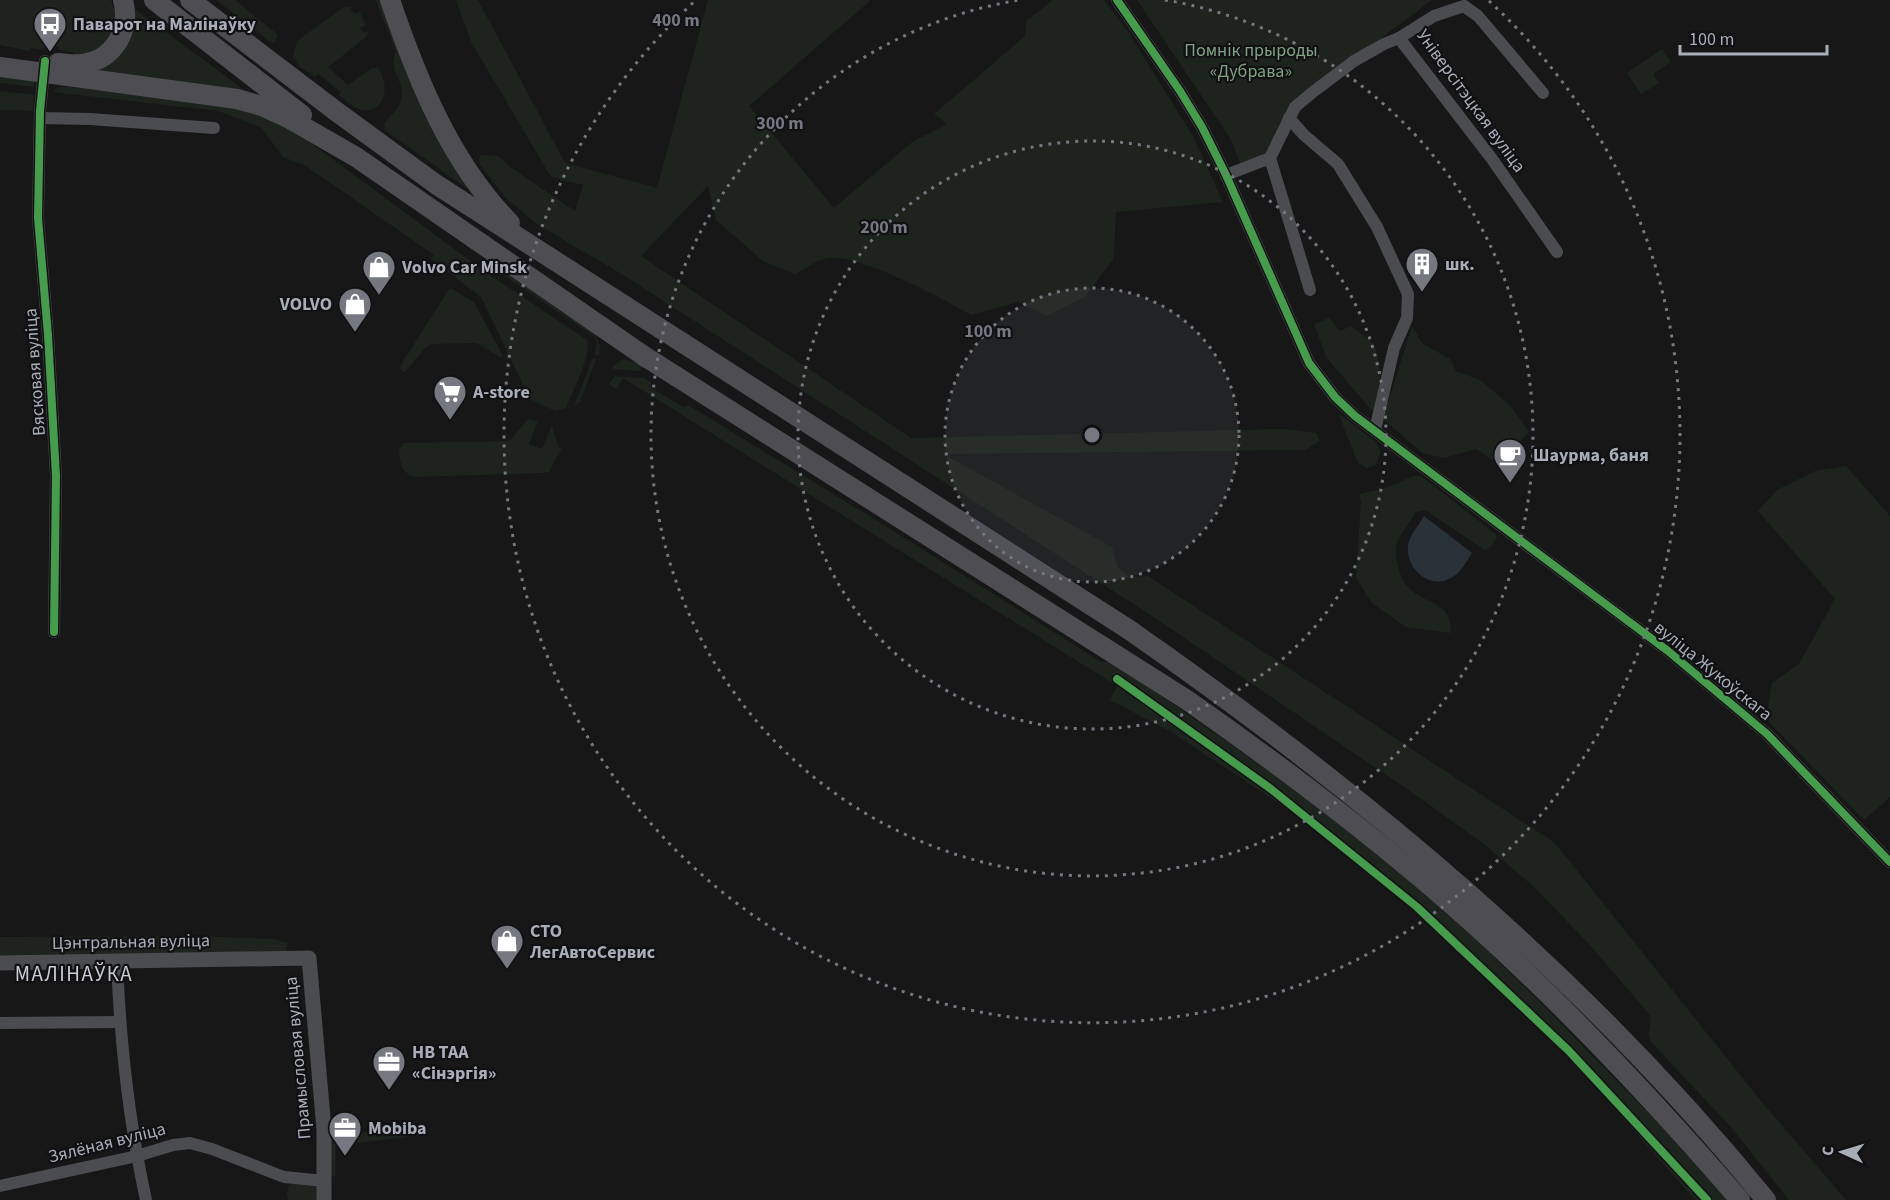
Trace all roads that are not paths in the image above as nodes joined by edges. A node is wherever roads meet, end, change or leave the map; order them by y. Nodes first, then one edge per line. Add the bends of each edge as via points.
1 (123, 0) edge
2 (154, 0) edge
3 (190, 0) edge
4 (390, 0) edge
5 (1117, 0) edge
6 (1399, 38) junction
7 (0, 54) edge
8 (0, 67) edge
9 (44, 67) junction
10 (1544, 93) dead end
11 (40, 115) junction
12 (1289, 118) junction
13 (214, 128) dead end
14 (356, 157) junction
15 (1270, 158) junction
16 (1226, 175) junction
17 (533, 246) junction
18 (1557, 252) dead end
19 (1310, 290) dead end
20 (1375, 430) junction
21 (54, 632) dead end
22 (1890, 862) edge
23 (264, 958) joint
24 (117, 961) junction
25 (0, 963) edge
26 (119, 1022) junction
27 (0, 1023) edge
28 (136, 1156) junction
29 (325, 1181) junction
30 (0, 1186) edge
31 (146, 1200) edge
32 (324, 1200) edge
33 (1740, 1200) edge
34 (1766, 1200) edge

1 - 9 highway via 122,34 108,54 79,64
2 - 14 highway
3 - 17 highway via 437,185
4 - 17 highway via 418,74 453,148 498,211
5 - 16 street, вуліца Жукоўскага via 1180,91
6 - 10 street, Універсітэцкая вуліца via 1434,16 1464,6 1478,16
6 - 12 street via 1354,61 1295,107
6 - 18 street, Універсітэцкая вуліца
7 - 9 highway
8 - 9 highway
9 - 11 street, Вясковая вуліца
9 - 14 highway via 250,102 273,110
11 - 13 street
11 - 21 street, Вясковая вуліца via 38,218 56,476
12 - 15 street
12 - 20 street via 1338,164 1377,227 1408,294 1407,318 1394,348
14 - 33 highway via 644,356 1187,700 1272,759 1476,926 1621,1068
15 - 16 street
15 - 19 street
16 - 20 street, вуліца Жукоўскага via 1309,363 1335,397
17 - 34 highway via 1128,629 1294,750 1425,855 1516,937 1626,1044
20 - 22 street, вуліца Жукоўскага via 1668,651 1747,717
23 - 24 street, Цэнтральная вуліца
23 - 29 street, Прамысловая вуліца via 309,958
24 - 25 street, Цэнтральная вуліца
24 - 26 street
26 - 27 street
26 - 28 street
28 - 29 street, Зялёная вуліца via 190,1143 284,1177
28 - 30 street, Зялёная вуліца
28 - 31 street
29 - 32 street, Прамысловая вуліца

